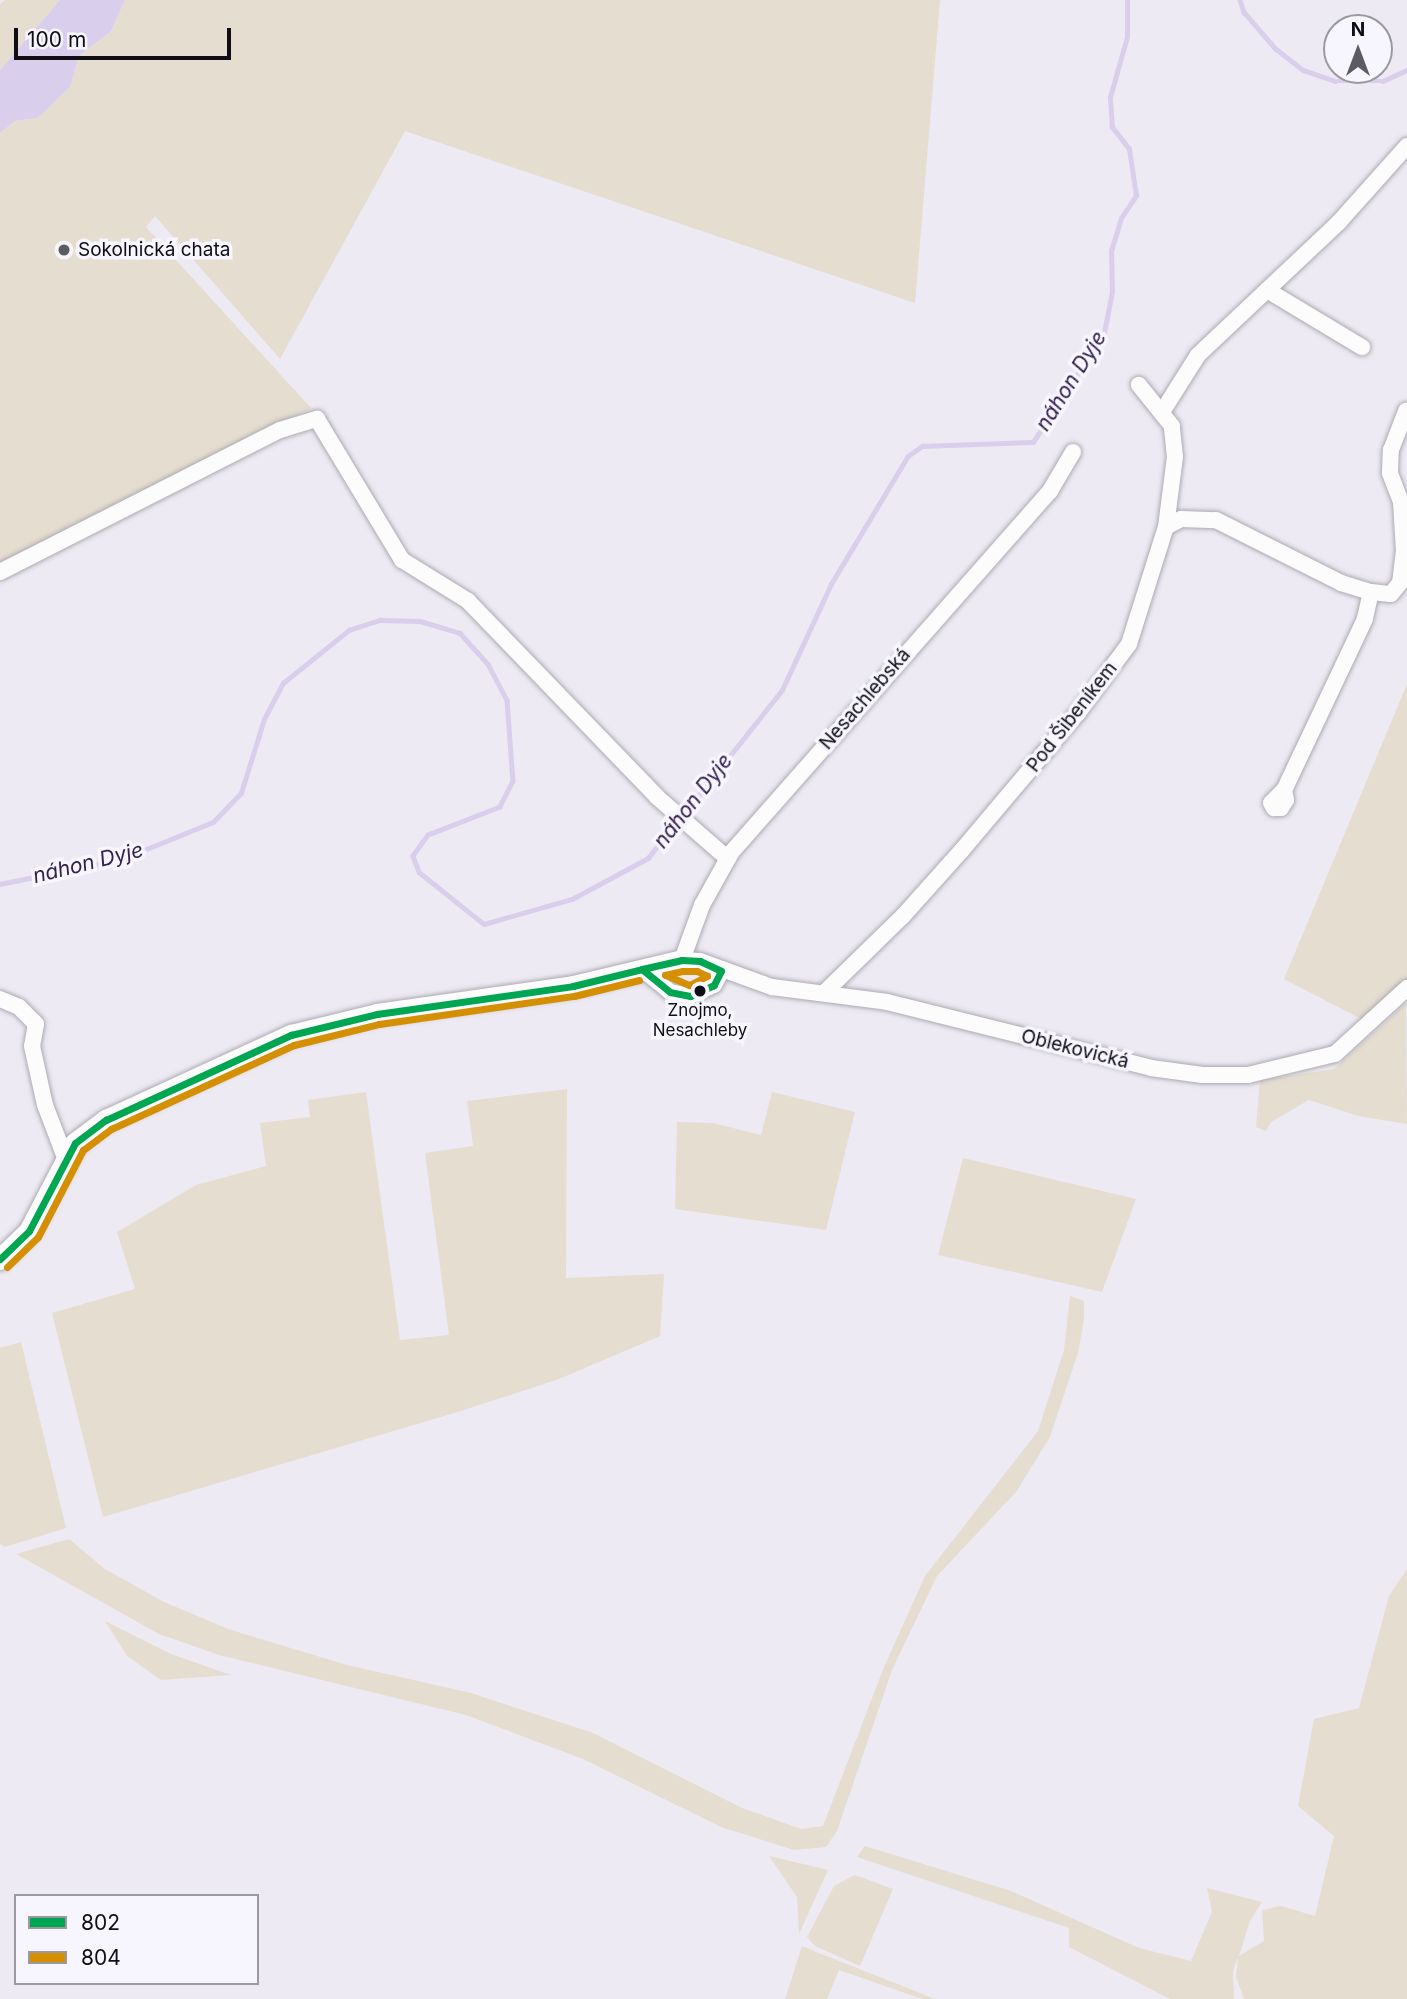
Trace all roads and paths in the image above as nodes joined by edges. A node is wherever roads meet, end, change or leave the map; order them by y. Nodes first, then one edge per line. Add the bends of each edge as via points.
1 (1407, 146) edge
2 (1267, 290) junction
3 (1362, 347) dead end
4 (1139, 386) dead end
5 (1406, 411) edge
6 (1162, 412) junction
7 (1073, 452) dead end
8 (1166, 527) junction
9 (0, 572) edge
10 (1371, 593) junction
11 (1284, 790) dead end
12 (728, 859) junction
13 (681, 960) junction
14 (642, 970) junction
15 (721, 971) junction
16 (1407, 988) edge
17 (825, 992) junction
18 (0, 999) edge
19 (66, 1160) junction
20 (0, 1259) edge

1 - 2 street via 1339,222
2 - 3 street
2 - 6 street via 1198,355
4 - 6 street, Pod Šibeníkem
5 - 10 street via 1391,450 1390,473 1401,502 1400,583 1391,594
6 - 8 street, Pod Šibeníkem via 1172,426 1175,457
7 - 12 street, Nesachlebská via 1050,491 764,812
8 - 10 street via 1181,519 1216,520 1341,583
8 - 17 street, Pod Šibeníkem via 1129,644 1077,714 962,850
9 - 12 street via 280,430 317,419 402,560 468,601 672,811
10 - 11 street via 1365,619
12 - 13 street, Nesachlebská via 702,905
13 - 14 street, Oblekovická
13 - 15 street, Oblekovická via 700,961
14 - 15 street via 670,992 690,996 715,985
14 - 19 street, Oblekovická via 573,986 377,1014 291,1035 106,1120 75,1143
15 - 17 street, Oblekovická via 772,987
16 - 17 street, Oblekovická via 1335,1054 1280,1069 1214,1075 1151,1068 887,1002
18 - 19 street via 19,1007 36,1024 32,1046 45,1105
19 - 20 street, Oblekovická via 29,1231

